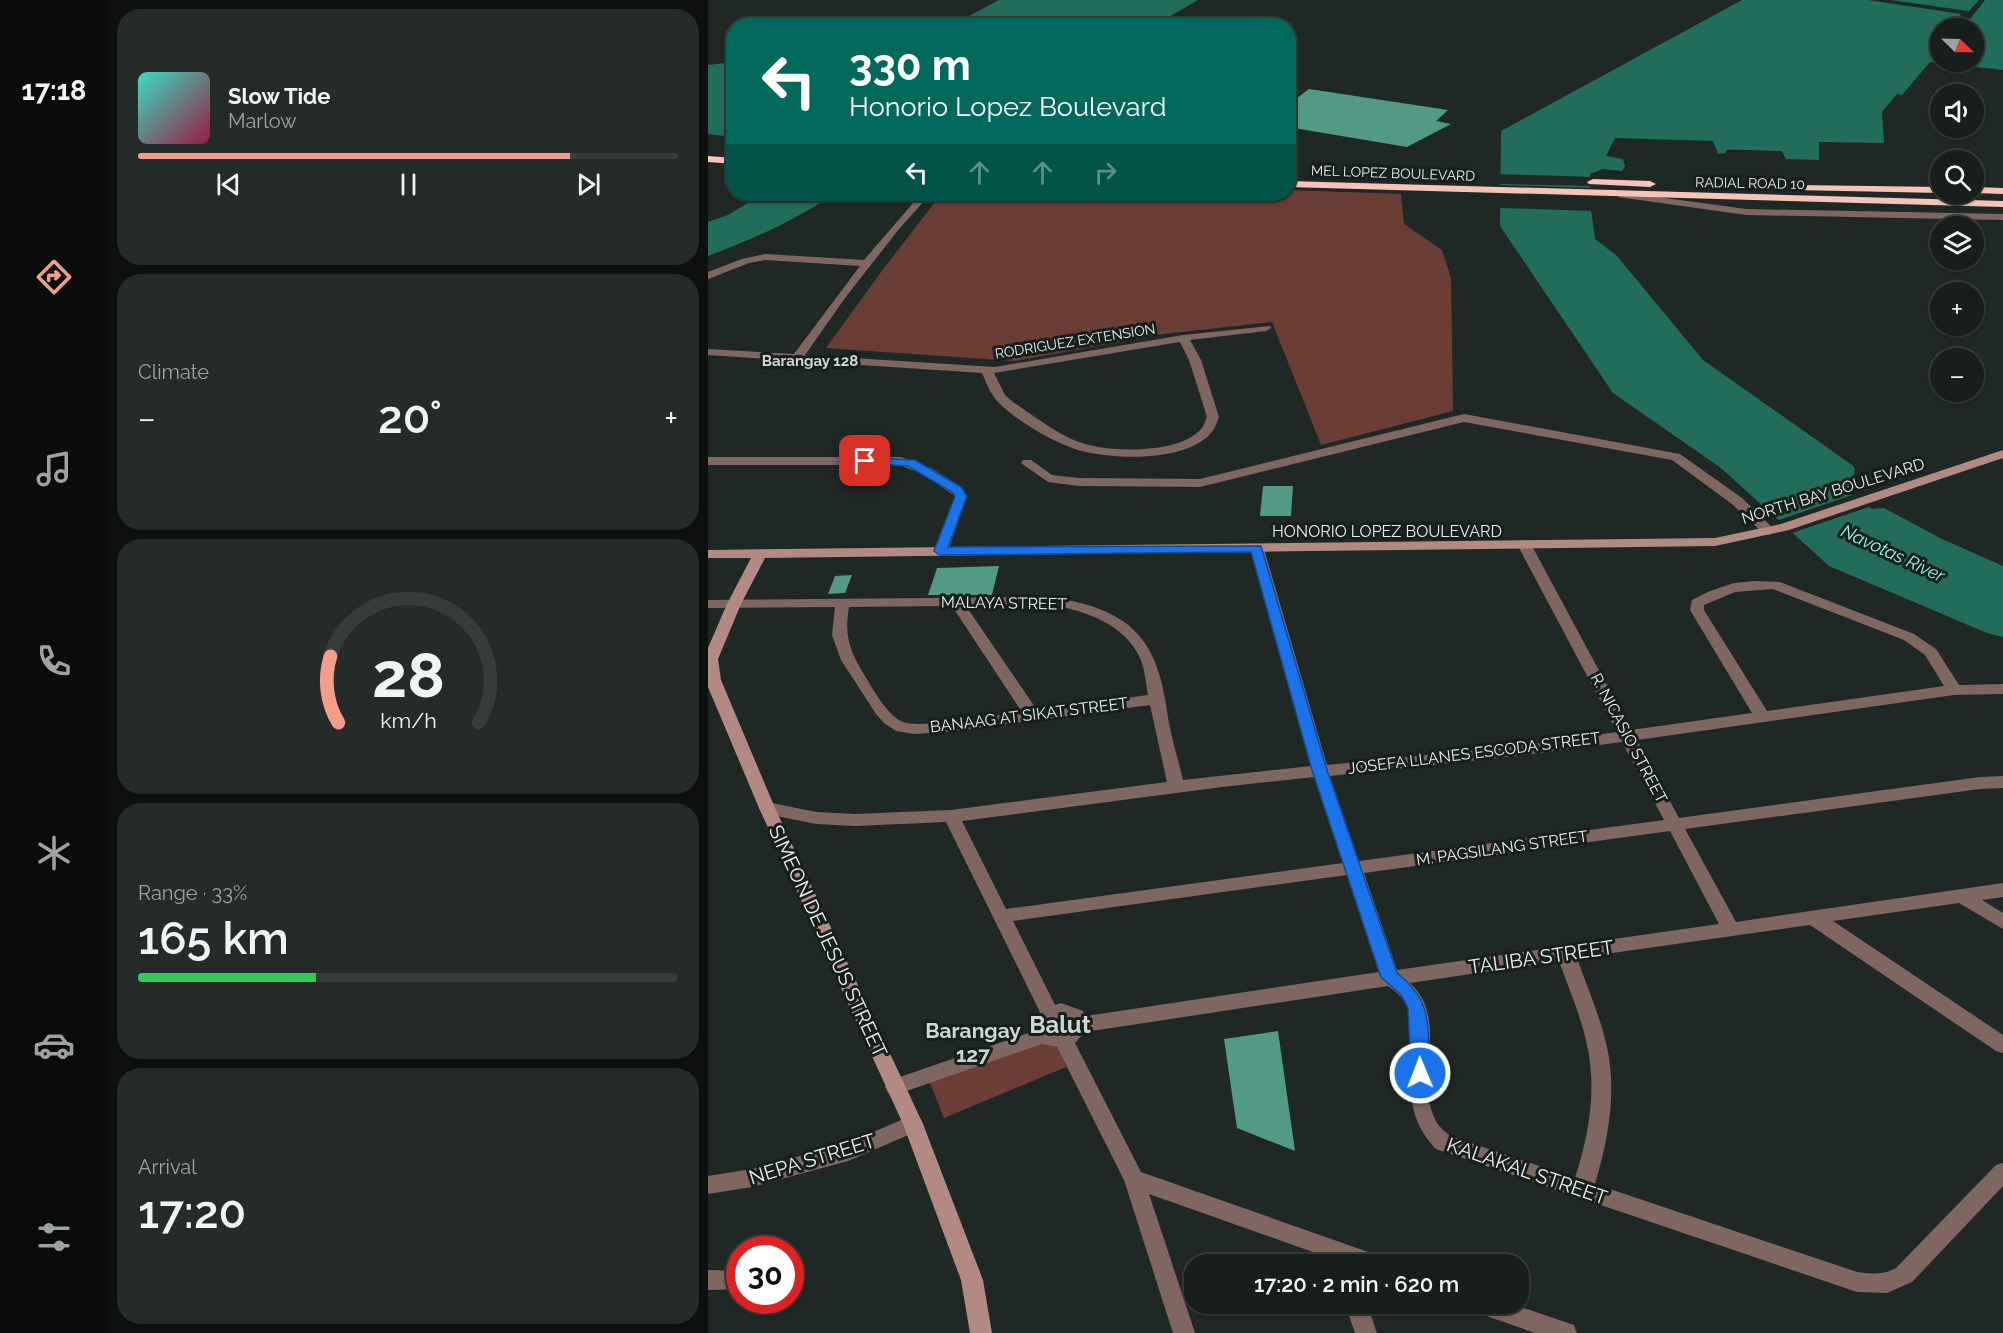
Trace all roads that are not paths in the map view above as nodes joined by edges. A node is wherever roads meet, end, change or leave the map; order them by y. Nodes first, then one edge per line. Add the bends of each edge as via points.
1 (708, 147) edge
2 (726, 148) edge
3 (708, 159) edge
4 (726, 160) edge
5 (1296, 173) edge
6 (1550, 180) dead end
7 (1296, 184) edge
8 (1495, 185) junction
9 (1591, 186) junction
10 (1798, 188) junction
11 (1930, 191) edge
12 (1930, 191) edge
13 (1984, 192) edge
14 (2003, 192) edge
15 (1621, 195) junction
16 (917, 201) edge
17 (2003, 204) edge
18 (2003, 209) edge
19 (2003, 217) edge
20 (866, 263) junction
21 (708, 276) edge
22 (1266, 328) dead end
23 (1183, 338) junction
24 (708, 352) edge
25 (798, 357) junction
26 (986, 370) junction
27 (2003, 454) edge
28 (708, 461) edge
29 (1027, 464) dead end
30 (1769, 531) junction
31 (1525, 546) junction
32 (1257, 549) junction
33 (940, 551) junction
34 (760, 553) junction
35 (708, 554) edge
36 (956, 602) junction
37 (843, 603) junction
38 (708, 604) edge
39 (734, 604) junction
40 (2003, 689) edge
41 (1954, 690) junction
42 (1158, 699) junction
43 (1033, 716) junction
44 (1762, 716) junction
45 (1627, 734) junction
46 (1320, 770) junction
47 (2003, 782) edge
48 (1176, 787) junction
49 (767, 808) junction
50 (951, 816) junction
51 (1675, 824) junction
52 (1353, 868) junction
53 (2003, 890) edge
54 (1962, 896) junction
55 (1001, 916) junction
56 (1814, 918) junction
57 (2003, 922) edge
58 (1731, 930) junction
59 (1566, 954) junction
60 (1390, 977) junction
61 (1050, 1014) junction
62 (1078, 1024) junction
63 (1054, 1037) junction
64 (2003, 1045) edge
65 (895, 1087) junction
66 (913, 1124) junction
67 (2003, 1172) edge
68 (1134, 1179) junction
69 (708, 1185) edge
70 (1581, 1191) junction
71 (1331, 1254) edge
72 (708, 1280) edge
73 (726, 1280) edge
74 (1359, 1314) edge
75 (1510, 1314) edge
76 (1553, 1330) edge
77 (981, 1333) edge
78 (1184, 1333) edge
79 (1366, 1333) edge

1 - 2 highway
3 - 4 highway
5 - 8 highway, MEL LOPEZ BOULEVARD
6 - 8 highway
7 - 8 highway, MEL LOPEZ BOULEVARD
8 - 9 highway, RADIAL ROAD 10
9 - 10 highway, RADIAL ROAD 10
9 - 15 highway, RADIAL ROAD 10
10 - 11 highway
10 - 12 highway, RADIAL ROAD 10
13 - 14 highway
15 - 17 highway, RADIAL ROAD 10
15 - 18 highway via 1807,205
15 - 19 street via 1746,212
16 - 20 street
20 - 21 street via 765,257
20 - 25 street
22 - 23 street, RODRIGUEZ EXTENSION
23 - 26 street, RODRIGUEZ EXTENSION
23 - 26 street via 1195,360 1213,417 1207,432 1177,449 1128,452 1080,447 1009,405 1000,397
24 - 25 street, RODRIGUEZ EXTENSION
25 - 26 street, RODRIGUEZ EXTENSION
27 - 30 main road, NORTH BAY BOULEVARD
28 - 33 street via 911,463 961,496
29 - 30 street via 1048,478 1059,480 1200,483 1464,418 1676,457 1737,501
30 - 31 main road, NORTH BAY BOULEVARD via 1715,542
31 - 32 main road, HONORIO LOPEZ BOULEVARD
31 - 45 street, R. NICASIO STREET
32 - 33 main road, HONORIO LOPEZ BOULEVARD
32 - 46 street, KALAKAL STREET
33 - 34 main road, HONORIO LOPEZ BOULEVARD
34 - 35 main road, HONORIO LOPEZ BOULEVARD
34 - 39 main road, SIMEON DE JESUS STREET
36 - 37 street, MALAYA STREET
36 - 42 street, MALAYA STREET via 1071,603 1112,618 1140,644
36 - 43 street
37 - 39 street, MALAYA STREET
37 - 43 street, BANAAG AT SIKAT STREET via 839,639 849,664 898,726 947,727
38 - 39 street, MALAYA STREET
39 - 49 main road, SIMEON DE JESUS STREET via 711,659 713,680
40 - 41 street, JOSEFA LLANES ESCODA STREET
41 - 44 street, JOSEFA LLANES ESCODA STREET
41 - 44 street via 1931,652 1899,633 1775,585 1759,584 1709,595 1697,603 1697,610
42 - 43 street, BANAAG AT SIKAT STREET
42 - 48 street, MALAYA STREET
44 - 45 street, JOSEFA LLANES ESCODA STREET
45 - 46 street, JOSEFA LLANES ESCODA STREET via 1517,751
45 - 51 street, R. NICASIO STREET
46 - 48 street, JOSEFA LLANES ESCODA STREET
46 - 52 street, KALAKAL STREET
47 - 51 street, M. PAGSILANG STREET
48 - 50 street, JOSEFA LLANES ESCODA STREET
49 - 50 street, JOSEFA LLANES ESCODA STREET via 836,819
49 - 65 main road, SIMEON DE JESUS STREET
50 - 55 street
51 - 52 street, M. PAGSILANG STREET
51 - 58 street, R. NICASIO STREET
52 - 55 street, M. PAGSILANG STREET
52 - 60 street, KALAKAL STREET
53 - 54 street, TALIBA STREET
54 - 56 street, TALIBA STREET
54 - 57 street
55 - 61 street
56 - 58 street, TALIBA STREET
56 - 64 street
58 - 59 street, TALIBA STREET
59 - 60 street, TALIBA STREET
59 - 70 street via 1597,1046 1601,1077 1593,1155
60 - 62 street, TALIBA STREET
60 - 70 street, KALAKAL STREET via 1407,990 1417,1007 1422,1105 1434,1137
61 - 62 street via 1072,1013
61 - 63 street via 1042,1024
62 - 63 street via 1075,1032
63 - 65 street
63 - 68 street
65 - 66 main road, SIMEON DE JESUS STREET
66 - 69 street, NEPA STREET via 848,1152 752,1178
66 - 77 main road, SIMEON DE JESUS STREET via 972,1280
67 - 70 street, KALAKAL STREET via 1904,1275 1876,1285
68 - 71 street
68 - 78 street
72 - 73 street
74 - 79 street
75 - 76 street

